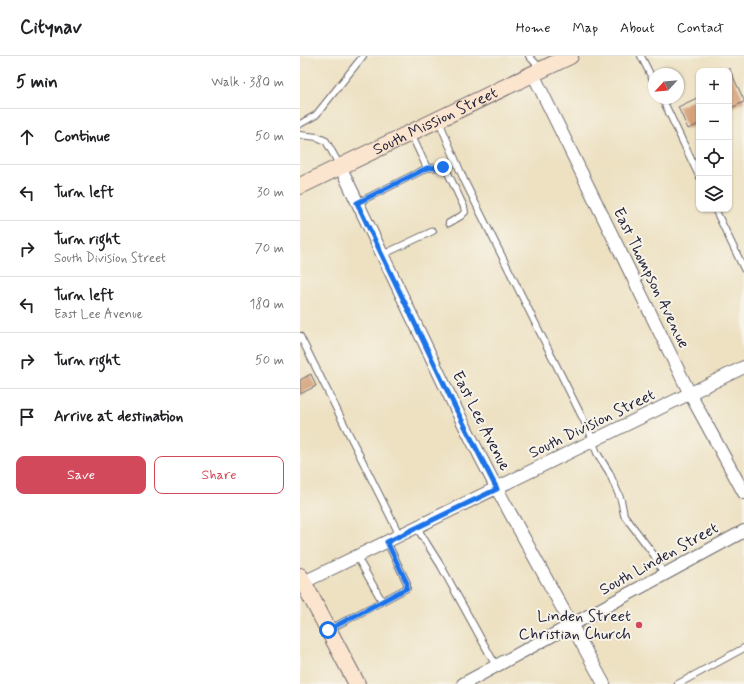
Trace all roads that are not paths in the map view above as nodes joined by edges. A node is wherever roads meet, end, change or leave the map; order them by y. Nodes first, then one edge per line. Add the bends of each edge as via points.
1 (364, 56) edge
2 (529, 56) edge
3 (570, 56) edge
4 (641, 56) edge
5 (648, 70) edge
6 (538, 72) junction
7 (665, 104) edge
8 (438, 119) junction
9 (300, 124) edge
10 (410, 133) junction
11 (300, 135) edge
12 (340, 166) junction
13 (427, 168) junction
14 (696, 170) edge
15 (300, 186) edge
16 (357, 203) junction
17 (716, 212) edge
18 (449, 223) dead end
19 (433, 231) dead end
20 (382, 255) junction
21 (744, 269) edge
22 (300, 336) edge
23 (744, 367) edge
24 (690, 394) junction
25 (594, 442) junction
26 (497, 489) junction
27 (744, 493) edge
28 (417, 528) junction
29 (744, 531) edge
30 (400, 536) junction
31 (387, 542) junction
32 (357, 557) junction
33 (664, 575) junction
34 (301, 581) edge
35 (382, 601) junction
36 (572, 625) junction
37 (328, 630) junction
38 (744, 648) edge
39 (496, 666) junction
40 (357, 684) edge
41 (463, 684) edge
42 (604, 684) edge
43 (678, 684) edge

1 - 9 lane via 316,115
2 - 6 lane
3 - 6 main road, South Mission Street
4 - 5 lane
6 - 8 main road, South Mission Street
6 - 24 street, East Thompson Avenue
7 - 14 lane
8 - 10 main road, South Mission Street
8 - 25 lane via 464,180
10 - 12 main road, South Mission Street
10 - 13 lane
11 - 12 lane via 326,141
12 - 15 main road, South Mission Street
12 - 16 street, East Lee Avenue
13 - 16 lane
13 - 18 lane via 443,167 464,207 461,216
16 - 20 street, East Lee Avenue
17 - 21 lane
19 - 20 lane
20 - 26 street, East Lee Avenue
22 - 30 lane
23 - 24 street, South Division Street
24 - 25 street, South Division Street
24 - 27 street, East Thompson Avenue
25 - 26 street, South Division Street
25 - 33 lane via 596,453 609,472 621,500 624,515 654,555
26 - 28 street, South Division Street
26 - 36 street, East Lee Avenue
28 - 30 street, South Division Street
28 - 39 lane
29 - 33 street, South Linden Street
30 - 31 street, South Division Street
31 - 32 street, South Division Street
31 - 35 lane via 407,588
32 - 34 street, South Division Street
32 - 35 lane
33 - 36 street, South Linden Street
34 - 37 main road
35 - 37 lane
36 - 39 street, South Linden Street
36 - 42 street, East Lee Avenue
37 - 40 main road
38 - 43 lane
39 - 41 street, South Linden Street

